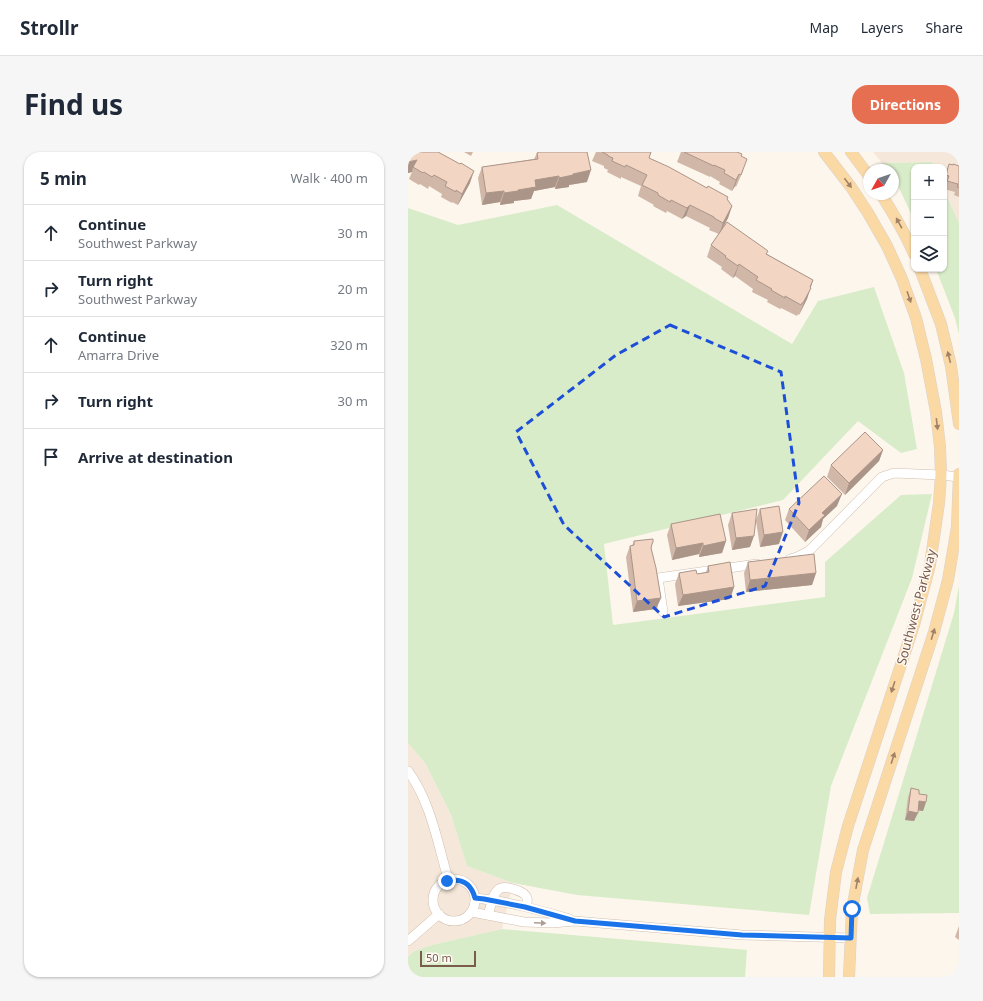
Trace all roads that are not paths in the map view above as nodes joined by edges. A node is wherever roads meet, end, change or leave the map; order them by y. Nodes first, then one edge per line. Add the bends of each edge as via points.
1 (824, 152) edge
2 (851, 152) edge
3 (863, 168) edge
4 (885, 200) edge
5 (911, 246) edge
6 (921, 272) edge
7 (959, 424) edge
8 (940, 475) junction
9 (959, 476) edge
10 (782, 560) edge
11 (767, 562) edge
12 (663, 612) dead end
13 (408, 771) edge
14 (447, 881) junction
15 (475, 898) junction
16 (493, 900) junction
17 (526, 907) junction
18 (472, 912) junction
19 (438, 914) junction
20 (488, 915) junction
21 (575, 921) junction
22 (521, 922) junction
23 (830, 937) junction
24 (851, 938) junction
25 (408, 941) edge
26 (829, 977) edge
27 (849, 977) edge

1 -> 8 main road, Southwest Parkway via 851,187 887,246 916,318 936,412
2 - 3 main road
5 -> 4 main road
7 -> 6 main road via 951,366 941,324
8 - 9 street
8 - 10 street via 894,473 882,477 809,551 797,558
8 -> 23 main road, Southwest Parkway via 930,565 914,625 846,834 836,872
24 -> 9 main road, Southwest Parkway via 852,909 863,850 934,632 948,580 957,527
11 - 12 street via 657,575
13 - 14 street via 429,811
14 - 15 street via 459,880 465,883
14 - 19 street via 434,894
15 - 16 street
15 - 18 street
16 - 17 street
16 - 17 street via 500,888 519,890 527,898
16 - 20 street
17 - 21 street
17 - 22 street
18 - 19 street via 468,917 455,921
18 - 20 street
19 - 25 street
20 - 22 street
22 -> 21 street
21 - 23 street via 742,935
23 - 24 street
23 - 26 main road, Southwest Parkway
24 - 27 main road, Southwest Parkway

